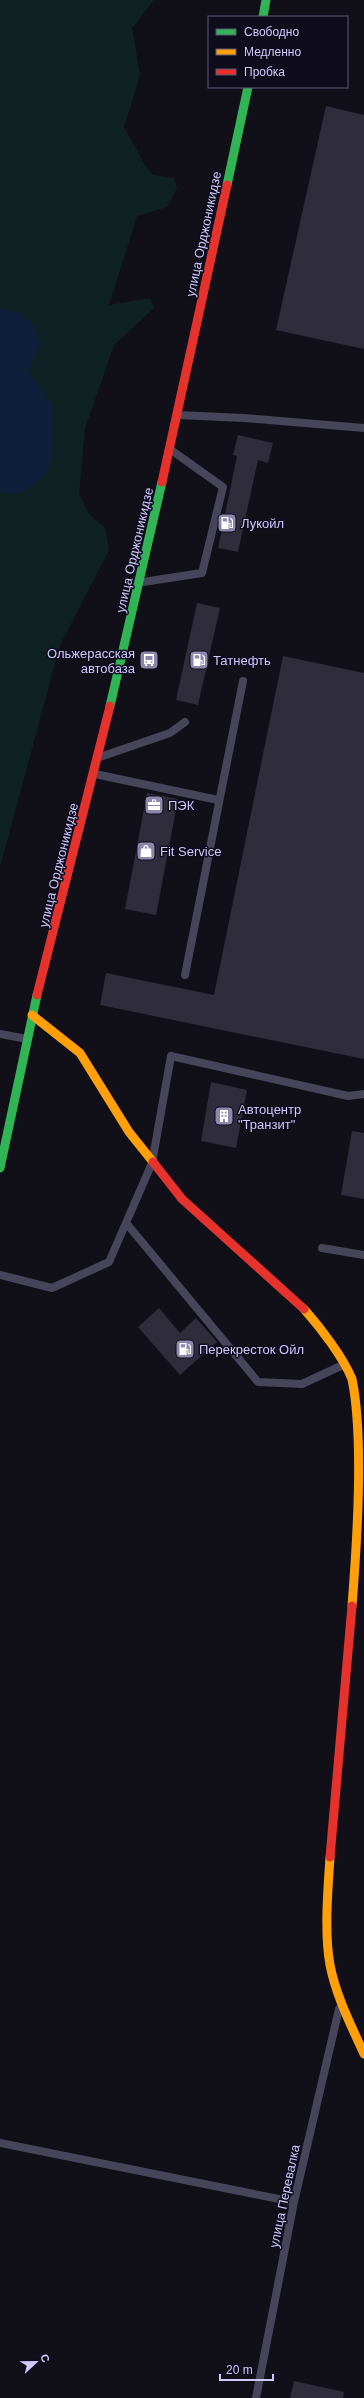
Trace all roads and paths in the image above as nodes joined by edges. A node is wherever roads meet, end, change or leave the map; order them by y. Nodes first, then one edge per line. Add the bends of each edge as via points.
1 (266, 0) edge
2 (263, 16) edge
3 (248, 88) edge
4 (177, 415) junction
5 (364, 428) edge
6 (170, 449) junction
7 (140, 583) junction
8 (243, 681) dead end
9 (185, 722) dead end
10 (97, 758) junction
11 (94, 774) junction
12 (218, 800) junction
13 (185, 975) dead end
14 (32, 1016) junction
15 (0, 1034) edge
16 (28, 1039) junction
17 (364, 1094) edge
18 (152, 1163) junction
19 (0, 1168) edge
20 (127, 1224) junction
21 (322, 1248) dead end
22 (364, 1255) edge
23 (0, 1275) edge
24 (343, 1365) junction
25 (364, 1457) edge
26 (355, 1576) junction
27 (364, 1590) edge
28 (341, 2001) junction
29 (364, 2054) edge
30 (0, 2143) edge
31 (294, 2202) junction
32 (256, 2398) edge

1 - 2 street
3 - 4 street, улица Орджоникидзе
4 - 5 lane
4 - 6 street, улица Орджоникидзе
6 - 7 street, улица Орджоникидзе
6 - 7 lane via 223,487 202,573
7 - 10 street, улица Орджоникидзе
8 - 12 lane
9 - 10 lane via 170,733
10 - 11 street, улица Орджоникидзе
11 - 12 lane
11 - 14 street, улица Орджоникидзе
12 - 13 lane
14 - 16 street, улица Орджоникидзе
14 - 18 street via 80,1054 101,1091
15 - 16 lane
16 - 19 street, улица Орджоникидзе
17 - 18 lane via 348,1096 170,1056
18 - 20 lane
18 - 24 street via 182,1199 305,1310
20 - 23 lane via 109,1262 52,1288
20 - 24 lane via 258,1382 302,1384
21 - 22 lane
24 - 25 street via 352,1379 361,1418
25 - 26 street
26 - 27 lane
26 - 28 street via 327,1898 330,1964
28 - 29 street
28 - 31 lane, улица Перевалка
30 - 31 lane
31 - 32 lane, улица Перевалка

